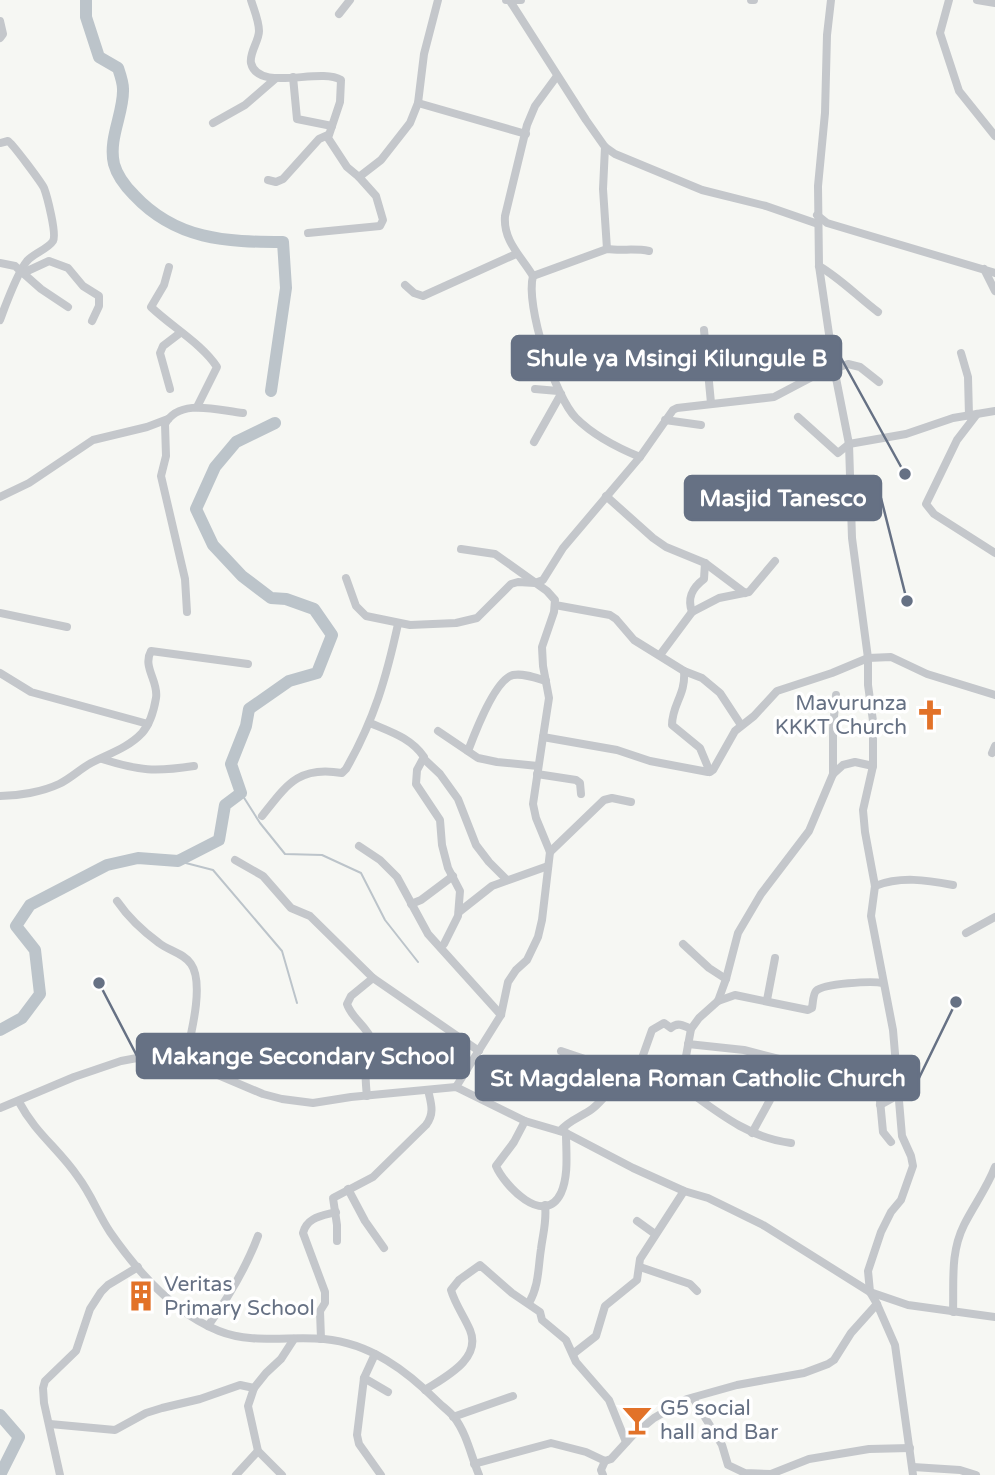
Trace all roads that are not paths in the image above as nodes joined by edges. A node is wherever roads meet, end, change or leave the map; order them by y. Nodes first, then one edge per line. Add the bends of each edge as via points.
1 (251, 0) edge
2 (351, 0) edge
3 (438, 0) edge
4 (507, 0) edge
5 (521, 0) edge
6 (831, 0) edge
7 (948, 0) edge
8 (977, 0) edge
9 (995, 3) edge
10 (339, 14) dead end
11 (0, 21) edge
12 (0, 38) edge
13 (557, 76) junction
14 (293, 77) junction
15 (275, 79) junction
16 (418, 103) junction
17 (214, 122) dead end
18 (330, 131) junction
19 (526, 134) junction
20 (995, 136) edge
21 (0, 143) edge
22 (605, 147) junction
23 (359, 177) junction
24 (268, 180) dead end
25 (818, 219) junction
26 (308, 233) dead end
27 (607, 249) junction
28 (649, 251) dead end
29 (516, 254) junction
30 (0, 263) edge
31 (819, 266) junction
32 (169, 267) dead end
33 (984, 269) junction
34 (21, 272) junction
35 (995, 273) edge
36 (533, 276) junction
37 (405, 285) dead end
38 (995, 291) edge
39 (68, 307) dead end
40 (878, 312) dead end
41 (0, 318) edge
42 (92, 321) dead end
43 (704, 330) dead end
44 (180, 333) junction
45 (961, 353) dead end
46 (834, 368) junction
47 (879, 382) dead end
48 (170, 389) dead end
49 (536, 389) dead end
50 (559, 393) junction
51 (711, 403) junction
52 (197, 407) junction
53 (995, 411) edge
54 (243, 413) dead end
55 (973, 415) junction
56 (798, 417) dead end
57 (953, 418) junction
58 (168, 419) junction
59 (665, 420) junction
60 (701, 425) dead end
61 (957, 440) junction
62 (534, 442) dead end
63 (849, 444) junction
64 (640, 457) junction
65 (606, 496) junction
66 (0, 497) edge
67 (461, 549) dead end
68 (995, 553) edge
69 (775, 561) dead end
70 (705, 564) junction
71 (346, 578) dead end
72 (535, 583) junction
73 (745, 593) junction
74 (555, 605) junction
75 (187, 612) dead end
76 (692, 612) junction
77 (0, 614) edge
78 (398, 624) junction
79 (67, 627) dead end
80 (660, 655) junction
81 (868, 658) junction
82 (248, 664) dead end
83 (684, 671) junction
84 (0, 673) edge
85 (546, 681) junction
86 (836, 695) dead end
87 (995, 695) edge
88 (370, 723) junction
89 (148, 724) junction
90 (741, 726) junction
91 (438, 731) dead end
92 (543, 737) junction
93 (467, 751) junction
94 (102, 759) junction
95 (424, 760) junction
96 (194, 766) dead end
97 (873, 766) junction
98 (538, 770) junction
99 (710, 772) junction
100 (832, 774) junction
101 (581, 794) dead end
102 (0, 796) edge
103 (631, 802) dead end
104 (262, 816) dead end
105 (359, 846) dead end
106 (550, 852) junction
107 (235, 860) dead end
108 (548, 866) junction
109 (453, 876) junction
110 (507, 880) junction
111 (953, 885) dead end
112 (875, 886) junction
113 (117, 901) dead end
114 (411, 904) junction
115 (460, 912) junction
116 (995, 917) edge
117 (967, 933) dead end
118 (444, 944) dead end
119 (683, 944) dead end
120 (775, 958) dead end
121 (373, 978) junction
122 (726, 979) junction
123 (883, 983) junction
124 (767, 1000) junction
125 (718, 1001) junction
126 (501, 1015) junction
127 (691, 1029) junction
128 (688, 1044) junction
129 (479, 1051) junction
130 (561, 1051) dead end
131 (779, 1059) junction
132 (185, 1060) junction
133 (624, 1072) junction
134 (636, 1075) junction
135 (680, 1085) junction
136 (456, 1087) junction
137 (428, 1090) junction
138 (900, 1094) junction
139 (367, 1096) junction
140 (19, 1102) junction
141 (880, 1105) junction
142 (0, 1108) edge
143 (525, 1121) junction
144 (563, 1132) junction
145 (752, 1133) junction
146 (891, 1142) dead end
147 (791, 1143) dead end
148 (995, 1167) edge
149 (348, 1189) junction
150 (684, 1191) junction
151 (545, 1205) junction
152 (336, 1212) junction
153 (637, 1221) dead end
154 (655, 1234) junction
155 (258, 1236) dead end
156 (337, 1241) dead end
157 (384, 1248) dead end
158 (138, 1267) junction
159 (640, 1267) junction
160 (697, 1291) dead end
161 (870, 1292) junction
162 (529, 1303) junction
163 (877, 1304) junction
164 (953, 1312) junction
165 (995, 1317) edge
166 (208, 1326) junction
167 (294, 1339) junction
168 (321, 1339) junction
169 (375, 1354) junction
170 (573, 1354) junction
171 (364, 1378) junction
172 (254, 1388) junction
173 (425, 1390) junction
174 (388, 1392) dead end
175 (513, 1396) dead end
176 (693, 1398) junction
177 (453, 1417) junction
178 (50, 1424) junction
179 (626, 1442) junction
180 (910, 1448) junction
181 (258, 1451) junction
182 (605, 1461) junction
183 (474, 1464) junction
184 (913, 1471) edge
185 (60, 1475) edge
186 (236, 1475) edge
187 (282, 1475) edge
188 (381, 1475) edge
189 (479, 1475) edge
190 (603, 1475) edge
191 (976, 1475) edge

1 - 15 street via 259,32 251,63 265,77
2 - 10 street
3 - 16 street
4 - 5 street
4 - 13 street
6 - 25 street
7 - 20 street via 940,33 959,91
8 - 9 street
11 - 12 street
13 - 19 street via 535,106
13 - 22 street
14 - 15 street
14 - 18 street via 297,119
14 - 18 street via 341,80 340,102
15 - 17 street via 244,106
16 - 19 street
16 - 23 street via 397,141
18 - 23 street via 328,138
18 - 24 street via 282,179
19 - 29 street via 504,227
21 - 34 street via 14,144 42,185 55,234
22 - 25 street via 702,190
22 - 27 street
23 - 26 street via 376,196 383,220 380,226
25 - 31 street
25 - 33 street
27 - 28 street
27 - 36 street
29 - 36 street
29 - 37 street via 423,296
30 - 34 street
31 - 40 street
31 - 46 street
32 - 44 street via 151,307
33 - 35 street
33 - 38 street
34 - 39 street
34 - 41 street
34 - 42 street via 49,261 68,268 99,296
36 - 50 street via 534,319
43 - 51 street
44 - 48 street via 160,353
44 - 52 street via 217,367
45 - 55 street
46 - 47 street via 856,365
46 - 51 street via 774,397
46 - 63 street
49 - 50 street
50 - 62 street
50 - 64 street via 576,418
51 - 59 street via 677,408
52 - 54 street
52 - 58 street
53 - 55 street
55 - 57 street
55 - 61 street
56 - 63 street via 837,453
57 - 61 street
57 - 63 street via 906,434
58 - 66 street via 93,440
58 - 75 street via 160,476 185,579
59 - 60 street
59 - 64 street
61 - 68 street via 927,506
63 - 81 street via 852,538
64 - 65 street
65 - 70 street via 666,547
65 - 72 street via 543,580
67 - 72 street via 495,554
69 - 73 street
70 - 73 street
70 - 76 street via 704,579 692,591
71 - 78 street via 356,606 366,616
72 - 74 street
72 - 78 street via 510,584 473,620
73 - 76 street via 719,598
74 - 80 street via 610,615 631,637
74 - 85 street via 542,647
76 - 80 street
77 - 79 street
78 - 88 street
80 - 83 street
81 - 87 street via 891,657 927,674
81 - 90 street via 777,691
81 - 97 street
82 - 89 street via 151,651 149,664 157,693
83 - 90 street via 702,677 720,693
83 - 99 street via 684,690 672,725 700,748
84 - 89 street via 31,692
85 - 92 street via 549,698
85 - 93 street via 525,675 504,681
86 - 100 street
88 - 95 street via 407,740
88 - 104 street via 344,772 294,779
89 - 94 street via 135,739
90 - 99 street
91 - 93 street
92 - 98 street
92 - 99 street
93 - 98 street via 478,758
94 - 96 street via 141,771
94 - 102 street via 59,784
95 - 109 street via 416,784 440,820 440,837
95 - 110 street via 458,799 476,845
97 - 100 street via 855,762
97 - 112 street via 863,810
98 - 101 street via 576,780
98 - 106 street via 533,809
100 - 122 street via 809,831 738,933
103 - 106 street via 604,800
105 - 114 street via 397,877
106 - 108 street
107 - 121 street via 263,876 291,908 310,916
108 - 110 street
108 - 126 street via 538,937 527,960 508,982
109 - 114 street
109 - 115 street via 460,891
110 - 115 street
111 - 112 street via 891,880
112 - 123 street via 871,916
113 - 132 street via 142,929 184,957 194,970 197,988
114 - 126 street via 428,934
115 - 118 street
116 - 117 street
119 - 122 street
120 - 124 street
121 - 129 street
121 - 139 street via 347,1004 372,1041
122 - 125 street
123 - 124 street via 819,989 808,1010
123 - 138 street
124 - 125 street via 735,995
125 - 127 street
126 - 129 street
127 - 128 street
127 - 134 street via 664,1023 652,1030
128 - 131 street via 734,1048
128 - 135 street
129 - 136 street
130 - 133 street
131 - 141 street via 870,1082 879,1090
131 - 145 street via 770,1100
132 - 139 street via 282,1099 313,1103
132 - 140 street via 121,1061
133 - 134 street
133 - 144 street via 598,1103 566,1124
134 - 135 street via 671,1088
135 - 145 street
136 - 137 street
136 - 143 street
137 - 139 street
137 - 149 street via 431,1119 373,1177
138 - 141 street
138 - 161 street via 902,1136 913,1166 901,1200 881,1232 868,1271
140 - 142 street
140 - 158 street via 38,1133 77,1175
141 - 146 street via 883,1132
143 - 144 street
143 - 151 street via 496,1166 521,1198
144 - 150 street
144 - 151 street via 566,1172 555,1201
145 - 147 street
148 - 164 street via 956,1248
149 - 152 street via 333,1198
149 - 157 street
150 - 154 street
150 - 161 street via 763,1225
151 - 162 street via 547,1220 537,1283
152 - 156 street
152 - 168 street via 310,1220 303,1233 325,1292
153 - 154 street
154 - 159 street
155 - 166 street via 229,1296
158 - 166 street via 181,1310
158 - 178 street via 101,1292 90,1308 76,1351 45,1381 44,1403
159 - 160 street via 690,1284
159 - 170 street via 637,1280 605,1306 596,1336
161 - 163 street
161 - 164 street
162 - 170 street via 566,1340
162 - 173 street via 480,1265 459,1280 451,1290 472,1334 470,1351 455,1371
163 - 176 street via 828,1364
163 - 180 street via 895,1345
164 - 165 street
166 - 167 street via 239,1337
167 - 168 street
167 - 172 street
168 - 169 street via 358,1345
169 - 171 street
169 - 173 street
170 - 179 street via 609,1400
171 - 174 street
171 - 188 street via 357,1435
172 - 178 street via 240,1385 162,1408 115,1430
172 - 181 street via 248,1406
173 - 177 street
175 - 177 street
176 - 179 street via 654,1418
176 - 180 street via 722,1445 728,1465 745,1472 771,1474 809,1459 869,1448
177 - 183 street
178 - 185 street
179 - 182 street
180 - 184 street
181 - 186 street
181 - 187 street
182 - 183 street via 551,1443
182 - 190 street
183 - 189 street
184 - 191 street via 960,1470

